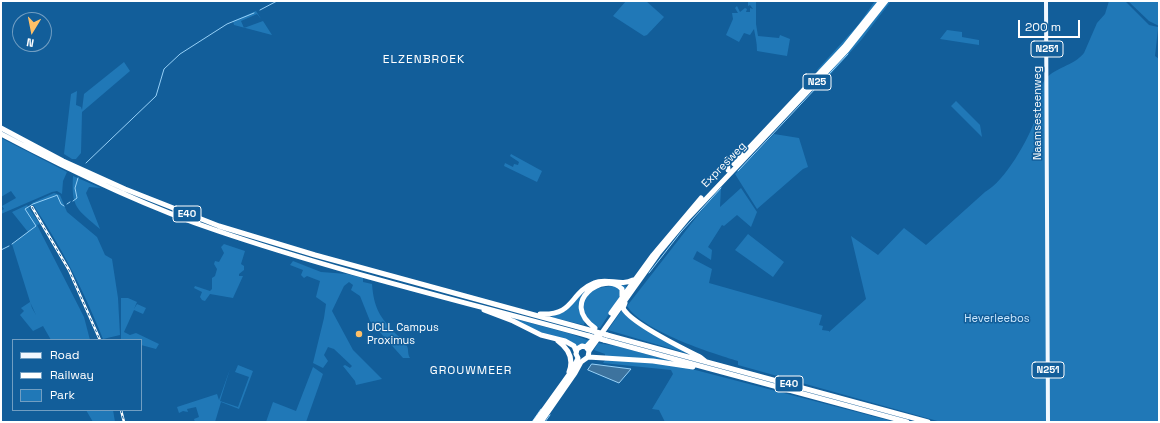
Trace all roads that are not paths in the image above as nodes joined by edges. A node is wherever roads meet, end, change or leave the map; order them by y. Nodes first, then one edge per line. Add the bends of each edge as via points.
1 (881, 1) edge
2 (886, 1) edge
3 (1046, 1) edge
4 (1, 128) edge
5 (1, 134) edge
6 (735, 163) junction
7 (731, 172) junction
8 (635, 279) junction
9 (623, 283) junction
10 (629, 288) junction
11 (622, 297) junction
12 (629, 297) junction
13 (471, 304) junction
14 (622, 304) junction
15 (533, 315) junction
16 (592, 332) junction
17 (605, 337) junction
18 (552, 338) junction
19 (576, 350) junction
20 (585, 354) junction
21 (600, 358) junction
22 (706, 362) junction
23 (717, 370) junction
24 (575, 373) junction
25 (568, 376) junction
26 (873, 410) junction
27 (886, 413) junction
28 (535, 422) edge
29 (541, 422) edge
30 (907, 422) edge
31 (928, 422) edge
32 (1048, 422) edge

1 - 6 highway, Expresweg / N25 via 844,47
2 - 7 highway, Expresweg / N25 via 847,50
3 - 32 main road, Naamsesteenweg / N251
4 - 15 highway, E40 via 119,186 219,226
5 - 13 highway, E40 via 98,183 217,231 314,261
6 - 7 highway, Expresweg / N25
6 - 7 highway via 727,159
7 - 8 highway, Expresweg / N25 via 684,216
7 - 12 highway, Expresweg / N25 via 668,242
8 - 9 highway
8 - 10 highway, Expresweg / N25
9 - 10 highway
9 - 15 highway via 595,282 584,289 564,311
10 - 11 highway, Expresweg / N25
10 - 14 highway, N25
11 - 16 highway via 622,289 615,285 598,285 587,292 581,303 581,311
11 - 20 highway, Expresweg / N25
12 - 14 highway, Expresweg / N25
12 - 22 highway via 623,305 626,314
13 - 16 highway, E40
13 - 18 highway
14 - 20 highway, Expresweg / N25
15 - 16 highway, E40
16 - 17 highway, E40, bridge
16 - 17 highway, E40, bridge
17 - 22 highway, E40
17 - 23 highway, E40
18 - 19 highway via 571,344
18 - 25 highway via 569,351 572,363
19 - 20 highway
19 - 20 highway via 580,347
20 - 21 highway
20 - 24 highway, N25
20 - 25 highway, N25
21 - 23 highway via 653,361
21 - 24 highway via 587,362
22 - 26 highway, E40
23 - 26 highway, E40
24 - 29 highway, N25
25 - 28 highway, N25
26 - 27 highway, E40
27 - 30 highway, E40
27 - 31 highway, E40

